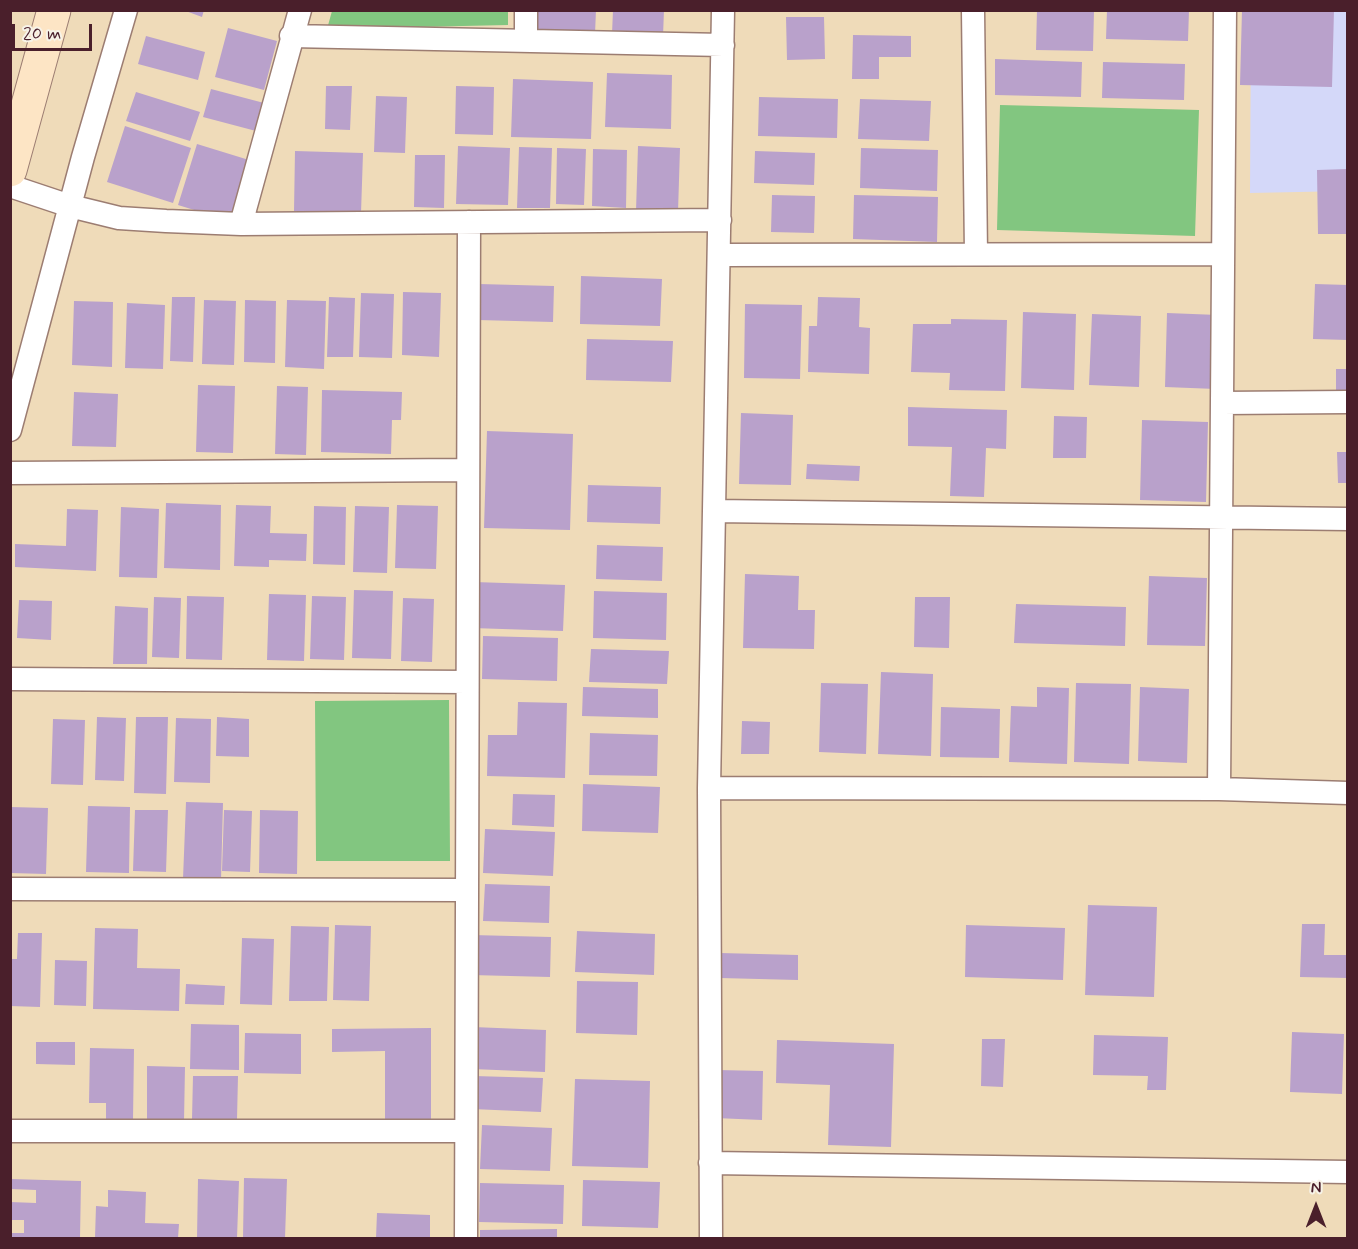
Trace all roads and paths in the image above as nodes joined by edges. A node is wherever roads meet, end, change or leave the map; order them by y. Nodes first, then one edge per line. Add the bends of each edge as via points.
1 (54, 10) edge
2 (126, 10) edge
3 (300, 10) edge
4 (525, 10) edge
5 (723, 10) edge
6 (973, 10) edge
7 (1225, 10) edge
8 (291, 36) junction
9 (525, 39) junction
10 (723, 45) junction
11 (10, 170) edge
12 (10, 186) edge
13 (70, 206) junction
14 (720, 220) junction
15 (469, 222) junction
16 (241, 224) junction
17 (976, 254) junction
18 (1223, 254) junction
19 (719, 255) junction
20 (1347, 402) edge
21 (1222, 403) junction
22 (10, 430) edge
23 (467, 470) junction
24 (10, 473) edge
25 (714, 511) junction
26 (1221, 515) junction
27 (1347, 519) edge
28 (10, 679) edge
29 (467, 682) junction
30 (709, 788) junction
31 (1219, 789) junction
32 (1347, 793) edge
33 (10, 889) edge
34 (466, 890) junction
35 (10, 1131) edge
36 (465, 1131) junction
37 (710, 1163) junction
38 (1347, 1172) edge
39 (466, 1239) edge
40 (711, 1239) edge

1 - 11 street
2 - 13 street
3 - 8 street
4 - 9 street
5 - 10 street
6 - 17 street
7 - 18 street
8 - 9 street
8 - 16 street
9 - 10 street
10 - 14 street
12 - 13 street
13 - 16 street via 119,218
13 - 22 street
14 - 15 street
14 - 19 street
15 - 16 street
15 - 23 street
17 - 18 street
17 - 19 street
18 - 21 street
19 - 25 street
20 - 21 street
21 - 26 street
23 - 24 street
23 - 29 street
25 - 26 street
25 - 30 street
26 - 27 street
26 - 31 street
28 - 29 street
29 - 34 street
30 - 31 street
30 - 37 street
31 - 32 street
33 - 34 street
34 - 36 street
35 - 36 street
36 - 39 street
37 - 38 street
37 - 40 street

